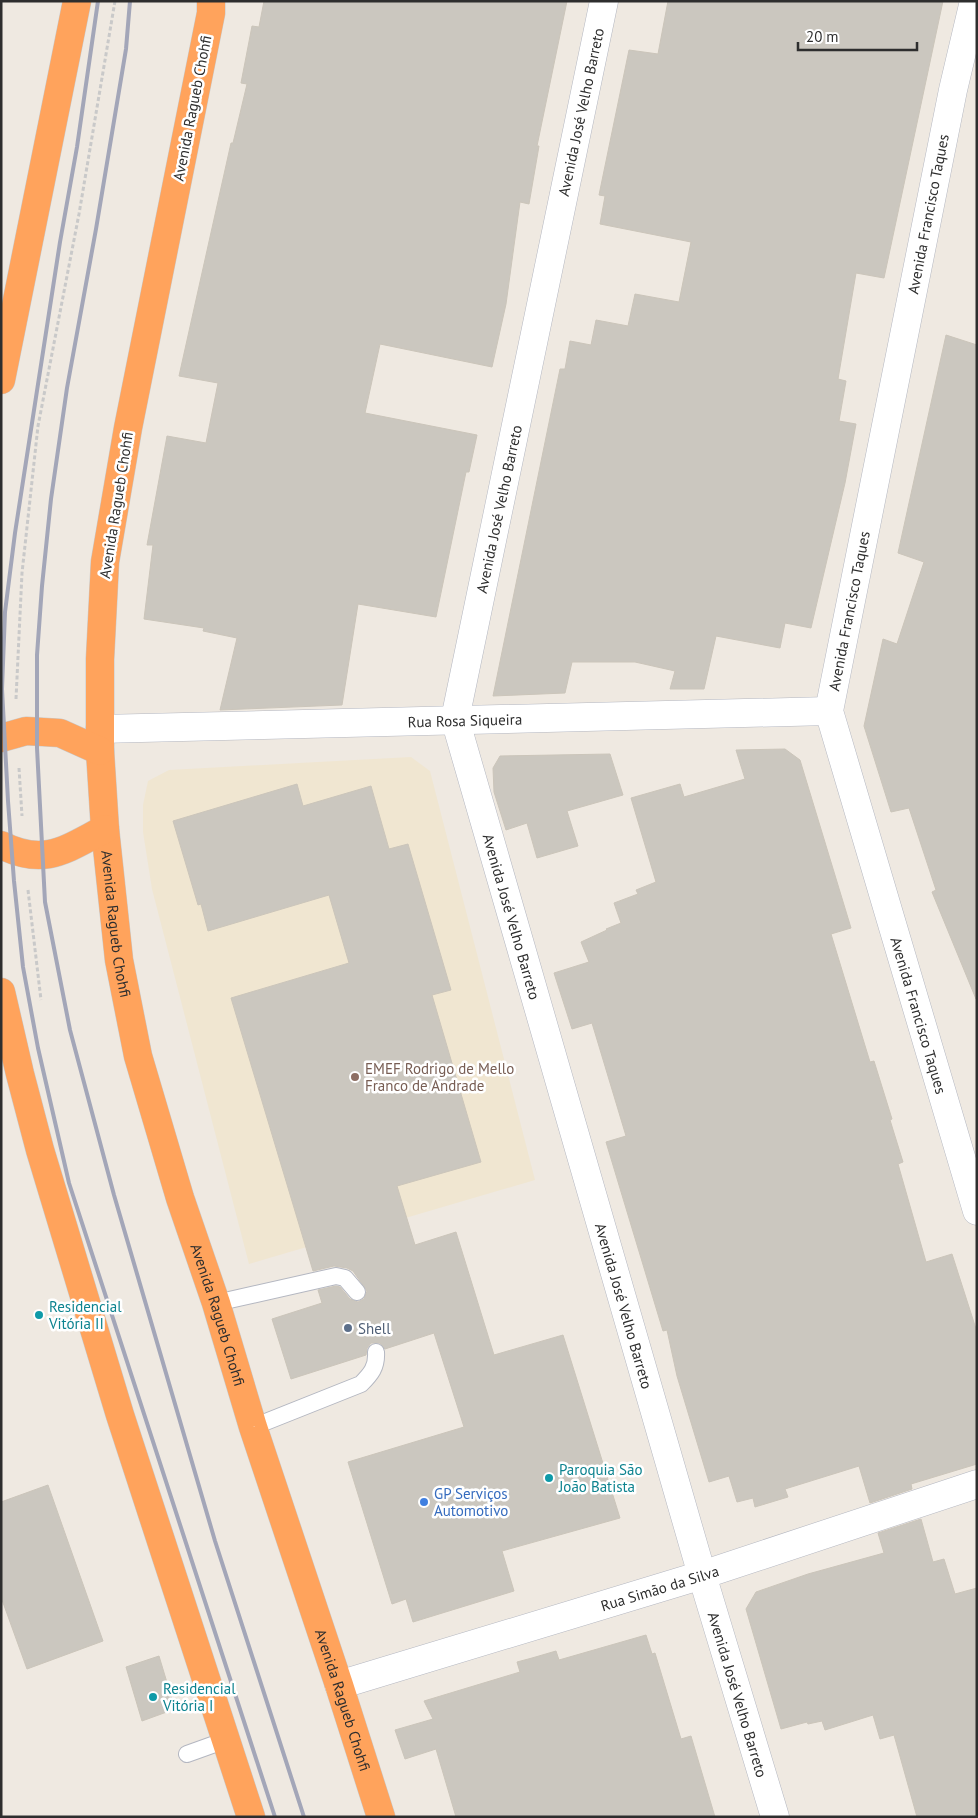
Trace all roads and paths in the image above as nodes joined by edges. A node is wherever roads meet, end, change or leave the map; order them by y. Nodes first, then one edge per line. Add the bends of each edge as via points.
1 (77, 1) edge
2 (211, 1) edge
3 (604, 1) edge
4 (974, 1) edge
5 (1, 380) edge
6 (829, 711) junction
7 (455, 719) junction
8 (1, 738) edge
9 (100, 740) junction
10 (105, 829) junction
11 (1, 845) edge
12 (1, 992) edge
13 (977, 1211) edge
14 (357, 1292) dead end
15 (216, 1303) junction
16 (376, 1352) dead end
17 (253, 1427) junction
18 (977, 1484) edge
19 (702, 1575) junction
20 (339, 1684) junction
21 (226, 1740) junction
22 (187, 1754) dead end
23 (250, 1817) edge
24 (381, 1817) edge
25 (775, 1817) edge

1 - 5 highway
2 - 9 highway, Avenida Ragueb Chohfi via 105,562
3 - 7 street, Avenida José Velho Barreto
4 - 6 street, Avenida Francisco Taques via 951,100
6 - 7 street, Rua Rosa Siqueira
6 - 13 street, Avenida Francisco Taques
7 - 9 street, Rua Rosa Siqueira
7 - 19 street, Avenida José Velho Barreto
8 - 9 highway via 26,730
9 - 10 highway, Avenida Ragueb Chohfi
10 - 11 highway via 54,854 33,856
10 - 15 highway, Avenida Ragueb Chohfi via 119,960 138,1056 180,1198
12 - 21 highway via 46,1169 120,1415
14 - 15 lane via 345,1278 336,1276
15 - 17 highway, Avenida Ragueb Chohfi
16 - 17 lane via 377,1363 372,1374 361,1384
17 - 20 highway, Avenida Ragueb Chohfi
18 - 19 street, Rua Simão da Silva
19 - 20 street, Rua Simão da Silva
19 - 25 street, Avenida José Velho Barreto
20 - 24 highway, Avenida Ragueb Chohfi
21 - 22 lane
21 - 23 highway

